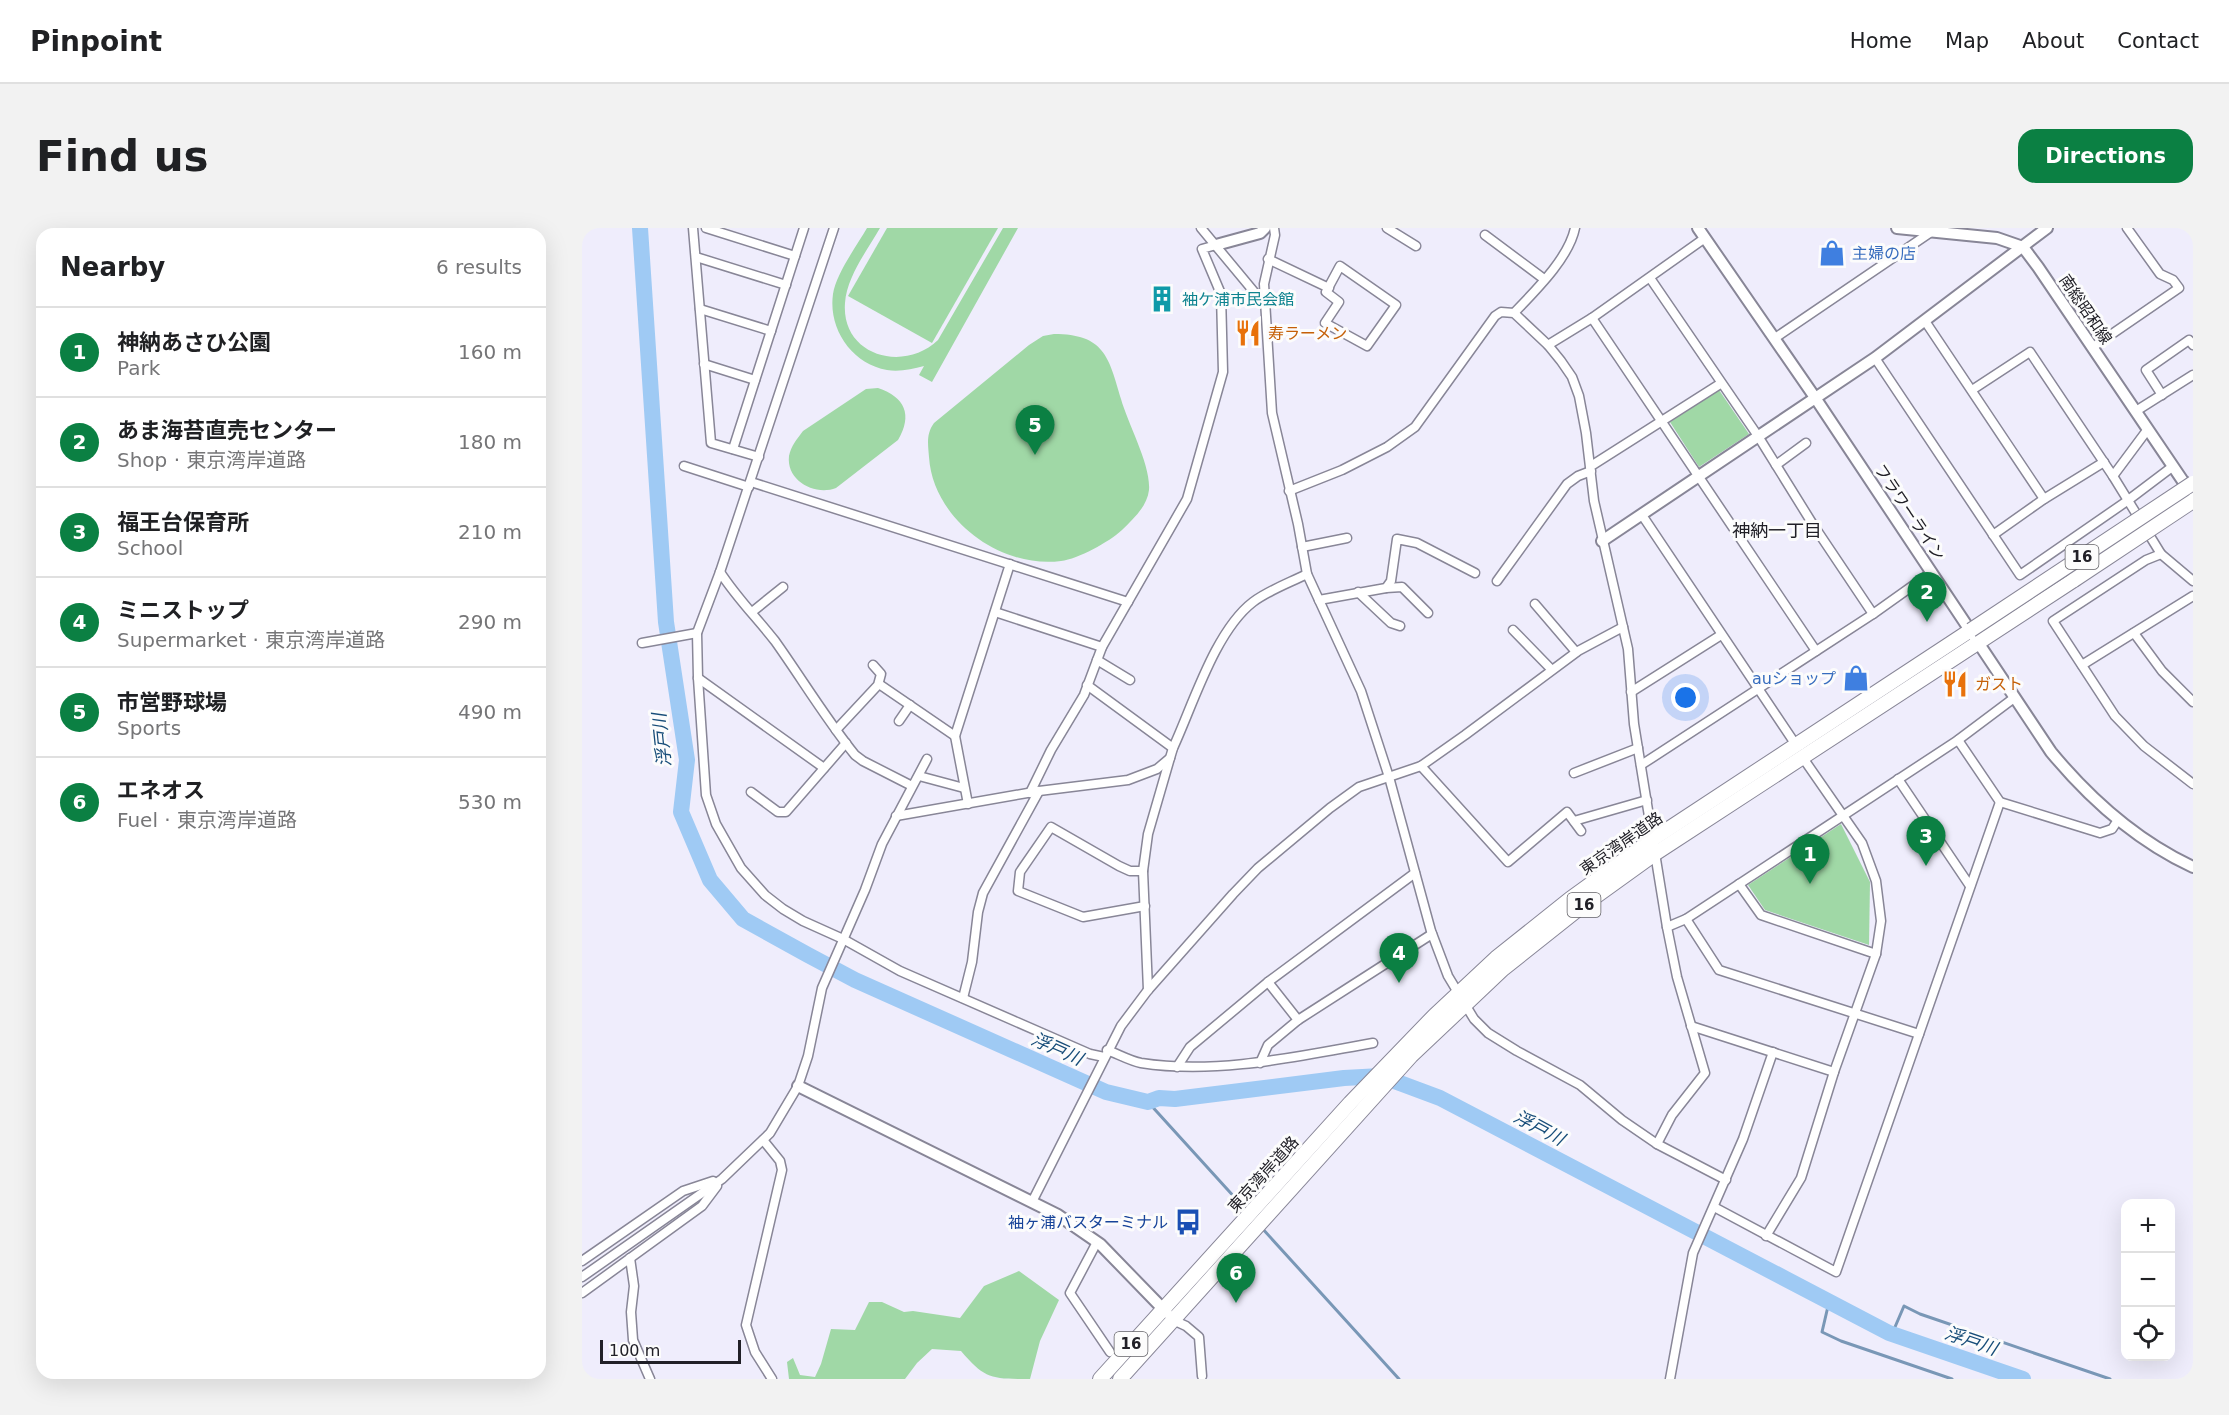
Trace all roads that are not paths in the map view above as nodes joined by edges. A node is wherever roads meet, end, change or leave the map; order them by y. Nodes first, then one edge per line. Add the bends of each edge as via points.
1 (693, 228) edge
2 (706, 228) edge
3 (804, 228) edge
4 (834, 228) edge
5 (1201, 228) edge
6 (1265, 228) edge
7 (1274, 228) edge
8 (1387, 228) edge
9 (1575, 228) edge
10 (1698, 228) edge
11 (1897, 228) edge
12 (2047, 228) edge
13 (2127, 228) edge
14 (1935, 229) edge
15 (1485, 236) dead end
16 (1705, 238) junction
17 (1216, 245) junction
18 (1416, 246) dead end
19 (2023, 247) junction
20 (795, 256) junction
21 (696, 257) junction
22 (1268, 260) junction
23 (1650, 278) junction
24 (1544, 279) junction
25 (786, 285) junction
26 (1329, 288) junction
27 (1265, 306) junction
28 (700, 309) junction
29 (1514, 313) junction
30 (1592, 318) junction
31 (1925, 321) junction
32 (771, 331) junction
33 (1775, 338) junction
34 (1548, 345) junction
35 (2193, 345) edge
36 (2093, 347) junction
37 (1875, 358) junction
38 (704, 364) junction
39 (2193, 375) edge
40 (755, 380) junction
41 (1720, 384) junction
42 (1972, 390) junction
43 (2162, 395) junction
44 (1816, 399) junction
45 (2136, 411) junction
46 (1662, 420) junction
47 (2148, 429) junction
48 (1758, 436) junction
49 (1806, 443) dead end
50 (733, 449) junction
51 (759, 457) junction
52 (2104, 462) junction
53 (1776, 465) junction
54 (684, 466) dead end
55 (2172, 467) junction
56 (1591, 469) junction
57 (1700, 476) junction
58 (2113, 476) junction
59 (2193, 483) edge
60 (750, 485) junction
61 (1289, 491) junction
62 (2193, 496) edge
63 (2044, 500) junction
64 (2127, 501) junction
65 (2193, 501) edge
66 (1642, 515) junction
67 (1993, 534) junction
68 (1347, 538) dead end
69 (1602, 542) junction
70 (1302, 546) junction
71 (2161, 554) junction
72 (1010, 564) junction
73 (720, 572) junction
74 (1932, 572) junction
75 (1475, 573) dead end
76 (1307, 574) junction
77 (1497, 580) dead end
78 (2193, 581) edge
79 (783, 587) dead end
80 (1386, 588) junction
81 (1358, 592) junction
82 (2193, 596) edge
83 (1319, 600) junction
84 (1128, 602) junction
85 (1535, 603) dead end
86 (752, 612) junction
87 (994, 612) junction
88 (1428, 614) dead end
89 (1873, 614) junction
90 (1400, 626) dead end
91 (1623, 627) junction
92 (1513, 630) dead end
93 (1971, 630) junction
94 (697, 633) junction
95 (2134, 633) junction
96 (1721, 635) junction
97 (642, 643) dead end
98 (1979, 643) junction
99 (1102, 647) junction
100 (1816, 651) junction
101 (1576, 652) junction
102 (1096, 660) junction
103 (873, 665) dead end
104 (2082, 665) junction
105 (1551, 669) junction
106 (698, 678) junction
107 (1130, 680) dead end
108 (879, 684) junction
109 (1087, 685) junction
110 (1757, 690) junction
111 (1631, 692) junction
112 (2014, 698) junction
113 (2193, 702) edge
114 (910, 705) junction
115 (899, 722) dead end
116 (836, 730) junction
117 (955, 736) junction
118 (1958, 740) junction
119 (846, 743) junction
120 (1796, 745) junction
121 (1173, 748) junction
122 (1638, 748) junction
123 (1170, 758) junction
124 (1803, 758) junction
125 (927, 759) dead end
126 (1641, 765) junction
127 (1421, 766) junction
128 (824, 768) junction
129 (1574, 773) dead end
130 (919, 776) junction
131 (1389, 777) junction
132 (1898, 779) junction
133 (2193, 784) edge
134 (912, 786) junction
135 (964, 788) junction
136 (751, 792) dead end
137 (1034, 792) junction
138 (1647, 800) junction
139 (2000, 801) junction
140 (968, 804) junction
141 (1844, 815) junction
142 (897, 816) junction
143 (2118, 820) junction
144 (1574, 821) junction
145 (1581, 831) dead end
146 (1653, 839) junction
147 (1656, 853) junction
148 (2193, 867) edge
149 (1143, 871) junction
150 (1415, 873) junction
151 (1739, 884) junction
152 (1970, 886) junction
153 (1145, 906) junction
154 (1686, 919) junction
155 (1667, 927) junction
156 (1432, 934) junction
157 (843, 939) junction
158 (1876, 954) junction
159 (1268, 982) junction
160 (1148, 990) junction
161 (963, 998) junction
162 (1461, 999) junction
163 (1856, 1012) junction
164 (1298, 1020) junction
165 (1691, 1026) junction
166 (1918, 1034) junction
167 (1373, 1043) dead end
168 (1773, 1052) junction
169 (1105, 1053) junction
170 (1260, 1063) junction
171 (1177, 1066) junction
172 (1834, 1072) junction
173 (798, 1086) junction
174 (763, 1140) junction
175 (1657, 1144) junction
176 (722, 1179) junction
177 (1726, 1180) junction
178 (1032, 1202) junction
179 (1712, 1210) junction
180 (1766, 1236) junction
181 (1097, 1242) junction
182 (630, 1258) junction
183 (582, 1261) edge
184 (582, 1277) edge
185 (582, 1293) edge
186 (1162, 1309) junction
187 (1173, 1320) junction
188 (1110, 1352) dead end
189 (1202, 1377) dead end
190 (650, 1379) edge
191 (772, 1379) edge
192 (1100, 1379) edge
193 (1120, 1379) edge
194 (1670, 1379) edge

1 - 21 street
2 - 20 street
3 - 20 street
4 - 51 street
5 - 17 street
6 - 17 street via 1260,233
7 - 22 street
8 - 18 street
9 - 24 street via 1566,251
10 - 16 street, フラワーライン
11 - 14 street
12 - 19 street
13 - 36 street via 2160,274 2180,288
14 - 19 street via 1997,238
14 - 33 street
15 - 24 street
16 - 23 street
16 - 33 street, フラワーライン
17 - 27 street
17 - 84 street via 1202,249 1221,294 1222,372 1187,499
19 - 31 street
19 - 36 street, 南総昭和線
20 - 25 street
21 - 25 street
21 - 28 street
22 - 26 street
22 - 27 street
23 - 30 street
23 - 41 street
24 - 29 street
25 - 32 street
26 - 26 street via 1326,292 1339,302 1325,323 1367,346 1396,305 1340,266
27 - 61 street via 1272,413
28 - 32 street
28 - 38 street
29 - 34 street
29 - 61 street via 1501,312 1495,316 1415,428 1400,440 1342,470
30 - 34 street
30 - 46 street
31 - 37 street
31 - 42 street
32 - 40 street
33 - 44 street, フラワーライン
34 - 56 street via 1567,368 1579,396
35 - 43 street via 2190,340 2146,370
36 - 45 street, 南総昭和線
37 - 44 street
37 - 67 street
38 - 40 street
38 - 50 street via 711,443
39 - 43 street
40 - 50 street
41 - 46 street
41 - 48 street
42 - 52 street via 2030,352
42 - 63 street
43 - 45 street
44 - 48 street
44 - 74 street, フラワーライン
45 - 47 street, 南総昭和線
46 - 56 street
46 - 57 street
47 - 55 street, 南総昭和線
47 - 58 street
48 - 53 street
48 - 57 street
49 - 53 street
50 - 51 street
51 - 60 street
52 - 58 street
52 - 63 street
53 - 89 street
54 - 60 street
55 - 62 street, 南総昭和線
55 - 64 street
56 - 69 street
56 - 77 street via 1567,484
57 - 66 street
57 - 100 street
58 - 64 street
59 - 93 highway, 東京湾岸道路 / 16, bridge
60 - 72 street
60 - 73 street
61 - 70 street
63 - 67 street
64 - 67 street via 2020,575
64 - 71 street
65 - 98 highway, 東京湾岸道路 / 16, bridge
66 - 69 street
66 - 96 street
68 - 70 street
69 - 91 street
70 - 76 street
71 - 78 street
71 - 104 street via 2053,621
72 - 84 street
72 - 87 street
73 - 86 street
73 - 94 street
74 - 89 street
74 - 93 street, フラワーライン
75 - 80 street via 1417,543 1397,539 1391,581
76 - 83 street
76 - 121 street via 1251,604 1225,634
79 - 86 street
80 - 81 street
80 - 88 street via 1402,587
81 - 83 street
81 - 90 street via 1391,623
82 - 95 street
83 - 131 street via 1361,691
84 - 99 street
85 - 101 street
86 - 116 street
87 - 99 street
87 - 117 street
89 - 100 street
91 - 101 street
91 - 111 street
92 - 105 street
93 - 98 street, フラワーライン
93 - 120 highway, 東京湾岸道路 / 16
94 - 97 street
94 - 106 street
95 - 104 street
95 - 113 street via 2162,671
96 - 110 street
96 - 111 street
98 - 112 street, フラワーライン
98 - 124 highway, 東京湾岸道路 / 16
99 - 102 street
100 - 110 street
101 - 105 street
102 - 107 street
102 - 109 street
103 - 108 street via 880,674
104 - 133 street via 2115,716 2144,746
105 - 127 street
106 - 128 street
106 - 157 street via 706,795 725,843 765,896 803,921
108 - 114 street
108 - 116 street
109 - 121 street
109 - 137 street via 1051,750
110 - 120 street
110 - 126 street
111 - 122 street
112 - 118 street
112 - 143 street, フラワーライン via 2050,752
114 - 115 street
114 - 117 street
116 - 119 street
117 - 135 street
118 - 132 street
118 - 139 street
119 - 128 street
119 - 134 street via 863,761
120 - 146 highway, 東京湾岸道路 / 16
121 - 123 street
122 - 126 street
122 - 129 street
123 - 137 street via 1157,769 1128,780
123 - 149 street via 1148,834
124 - 141 street
124 - 147 highway, 東京湾岸道路 / 16
125 - 130 street
126 - 138 street
127 - 131 street
127 - 144 street via 1508,862 1567,812
128 - 136 street via 786,812 778,812
130 - 134 street
130 - 135 street
131 - 150 street
131 - 160 street via 1359,787 1258,868
132 - 141 street
132 - 152 street
134 - 142 street
135 - 140 street
137 - 140 street
137 - 161 street via 983,893
138 - 144 street
138 - 146 street
139 - 143 street via 2100,833 2112,829
139 - 152 street
140 - 142 street
141 - 151 street
141 - 158 street via 1862,843 1876,881 1881,921
142 - 157 street
143 - 148 street, フラワーライン via 2149,843
144 - 145 street
146 - 147 street
146 - 162 highway, 東京湾岸道路 / 16 via 1496,958
147 - 155 street
147 - 162 highway, 東京湾岸道路 / 16
149 - 153 street
149 - 153 street via 1119,866 1051,827 1020,872 1018,891 1083,917
150 - 156 street
150 - 159 street
151 - 154 street
151 - 158 street via 1761,915
152 - 166 street
153 - 160 street
154 - 155 street
154 - 163 street via 1719,970
155 - 165 street
156 - 162 street
156 - 164 street
157 - 161 street via 900,971
157 - 173 street via 822,988
158 - 163 street
159 - 164 street
159 - 171 street via 1190,1047
160 - 169 street
161 - 169 street via 1090,1054
162 - 175 street via 1488,1032 1580,1084
162 - 186 highway, 東京湾岸道路 / 16 via 1350,1103
162 - 187 highway, 東京湾岸道路 / 16
163 - 166 street
163 - 172 street
164 - 170 street via 1268,1045
165 - 168 street
165 - 175 street via 1705,1073 1672,1115
166 - 180 street via 1836,1272
167 - 170 street
168 - 172 street
168 - 177 street
169 - 171 street
169 - 178 street
170 - 171 street
172 - 180 street via 1801,1178
173 - 174 street
173 - 178 street
174 - 176 street
174 - 191 street via 780,1161 782,1170 746,1325 755,1352
175 - 177 street
176 - 182 street via 702,1206
176 - 183 street via 683,1191
176 - 184 street
177 - 179 street
178 - 181 street
179 - 180 street
179 - 194 street via 1693,1253
181 - 186 street
181 - 188 street via 1070,1293
182 - 185 street
182 - 190 street via 633,1340
186 - 187 street
186 - 192 highway, 東京湾岸道路 / 16
187 - 189 street via 1199,1337
187 - 193 highway, 東京湾岸道路 / 16

